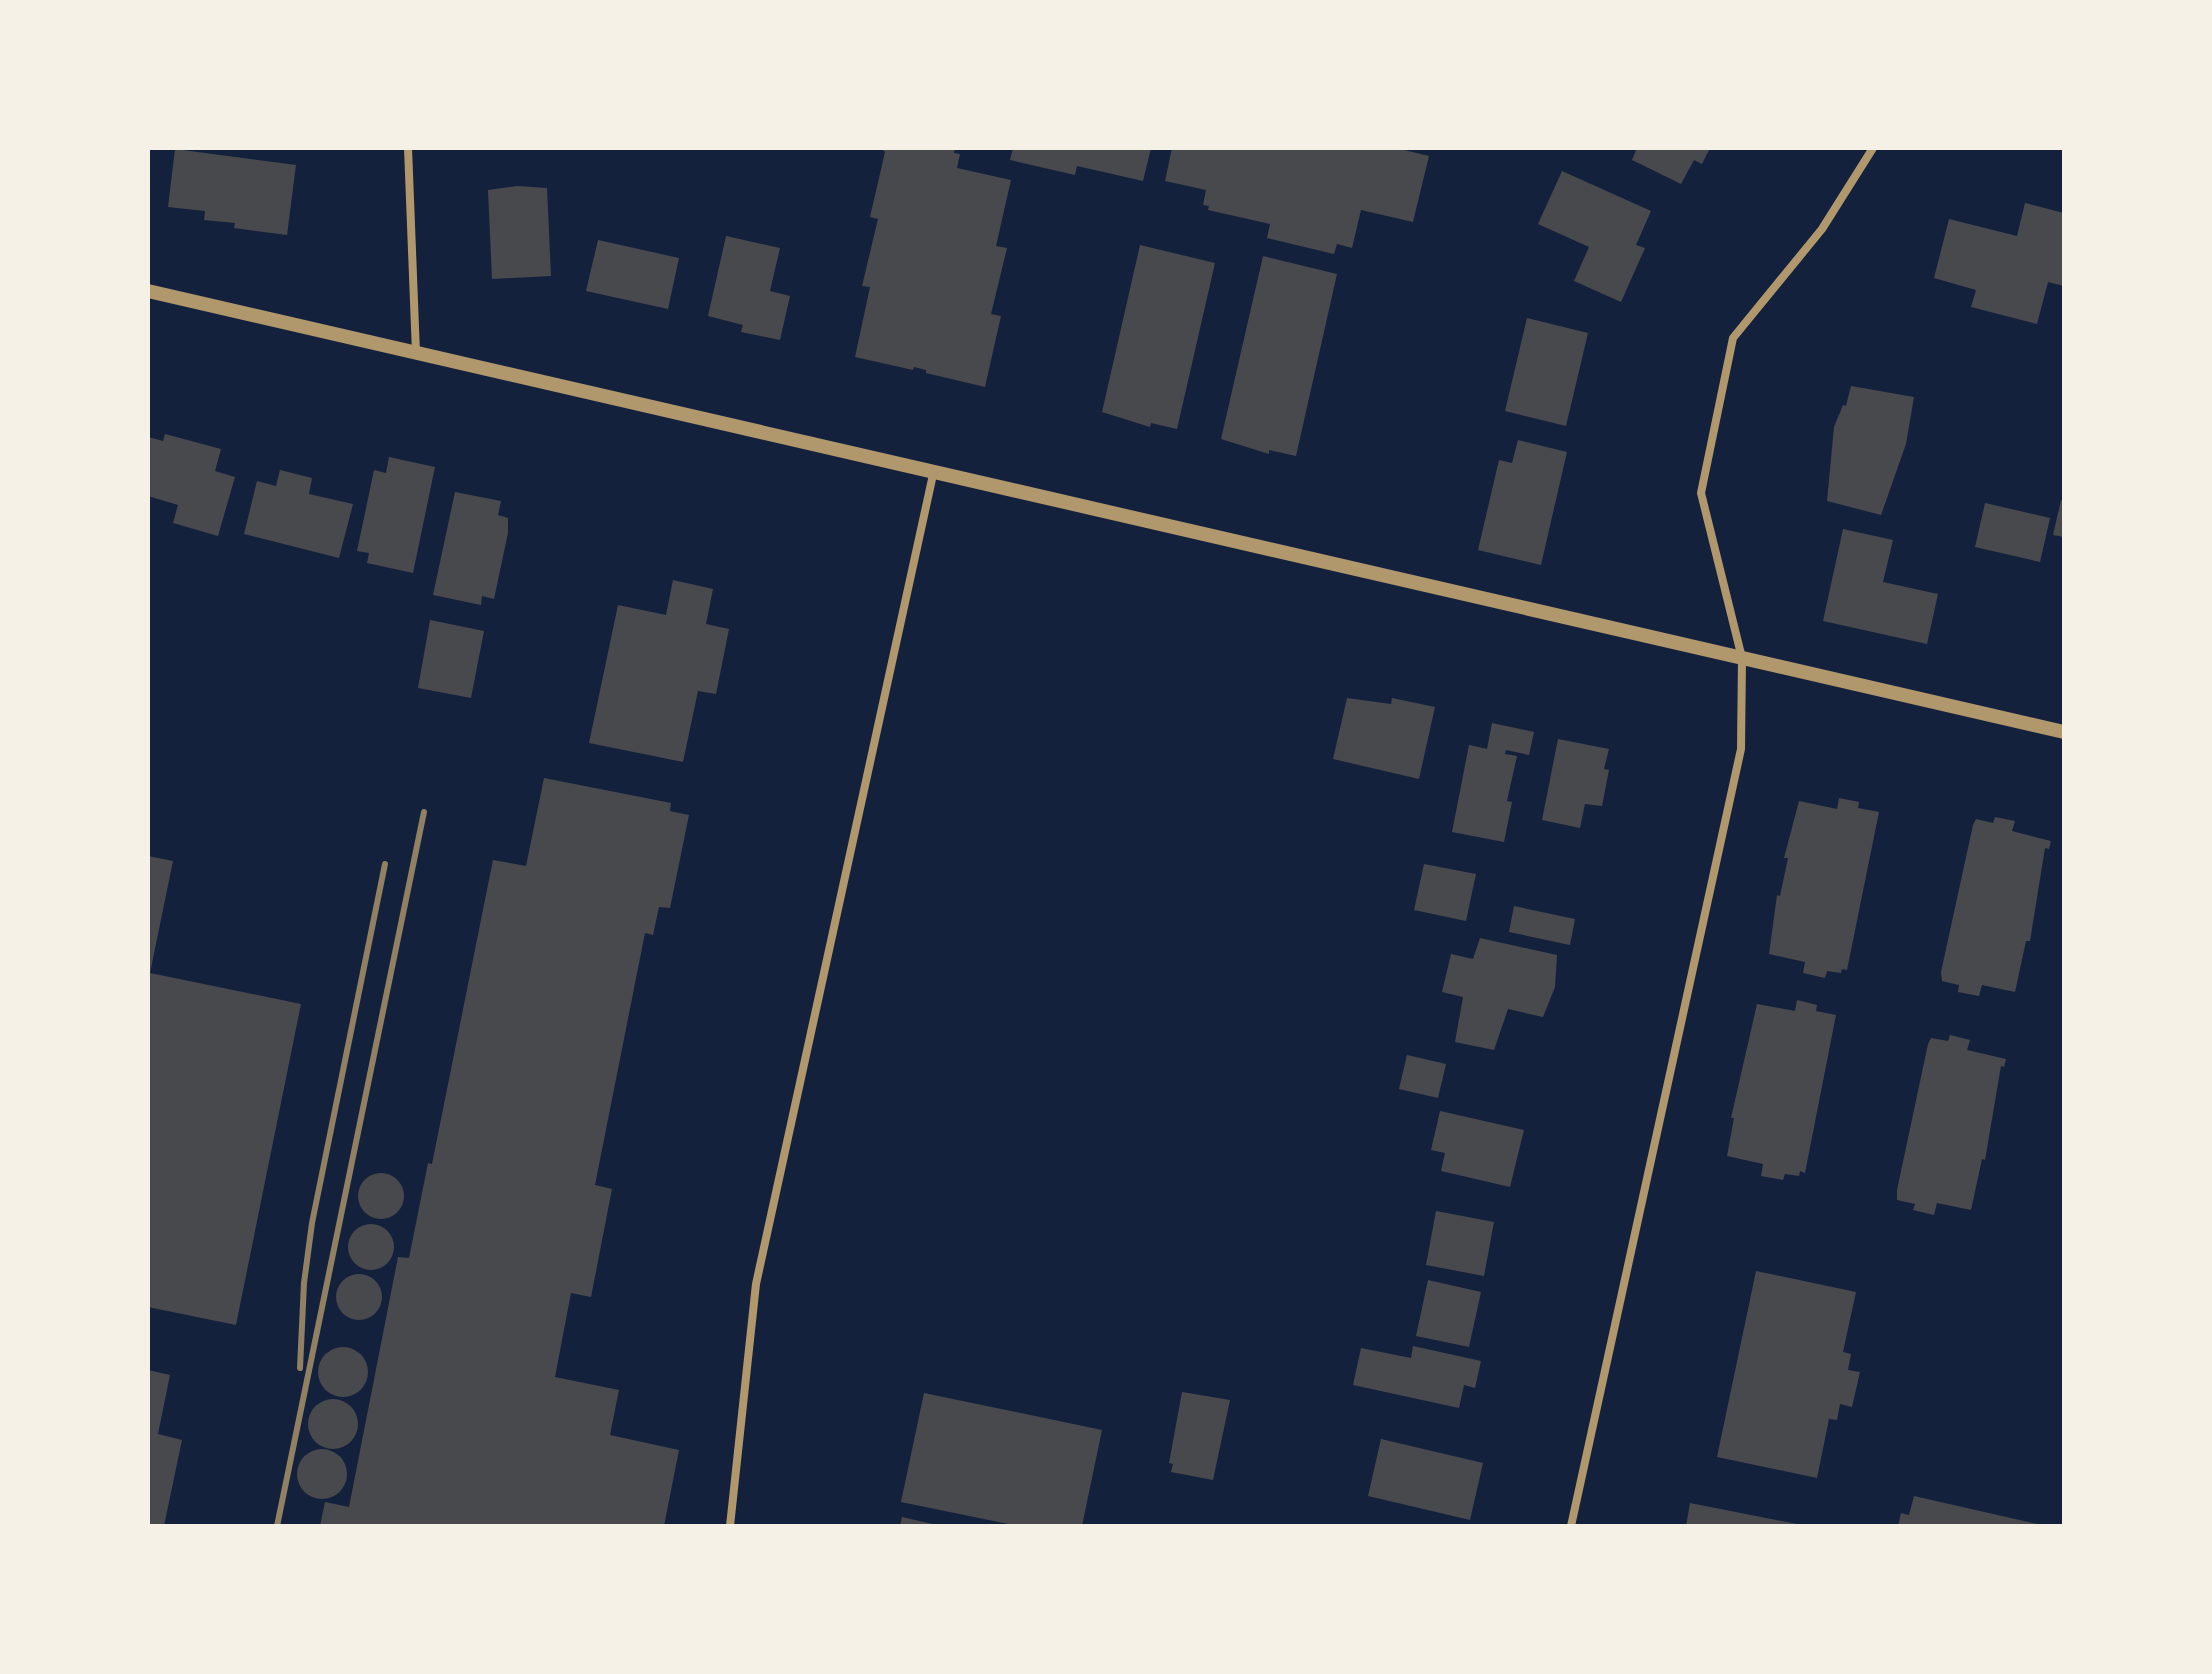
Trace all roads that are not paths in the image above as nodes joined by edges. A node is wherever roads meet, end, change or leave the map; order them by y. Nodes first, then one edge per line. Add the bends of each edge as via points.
1 (408, 148) edge
2 (1873, 148) edge
3 (148, 291) edge
4 (416, 353) junction
5 (934, 470) junction
6 (1742, 658) junction
7 (2064, 732) edge
8 (730, 1526) edge
9 (1571, 1526) edge

1 - 4 street
2 - 6 street via 1822,229 1733,338 1701,493
3 - 4 street
4 - 5 street
5 - 6 street
5 - 8 street via 756,1284
6 - 7 street
6 - 9 street via 1741,749

